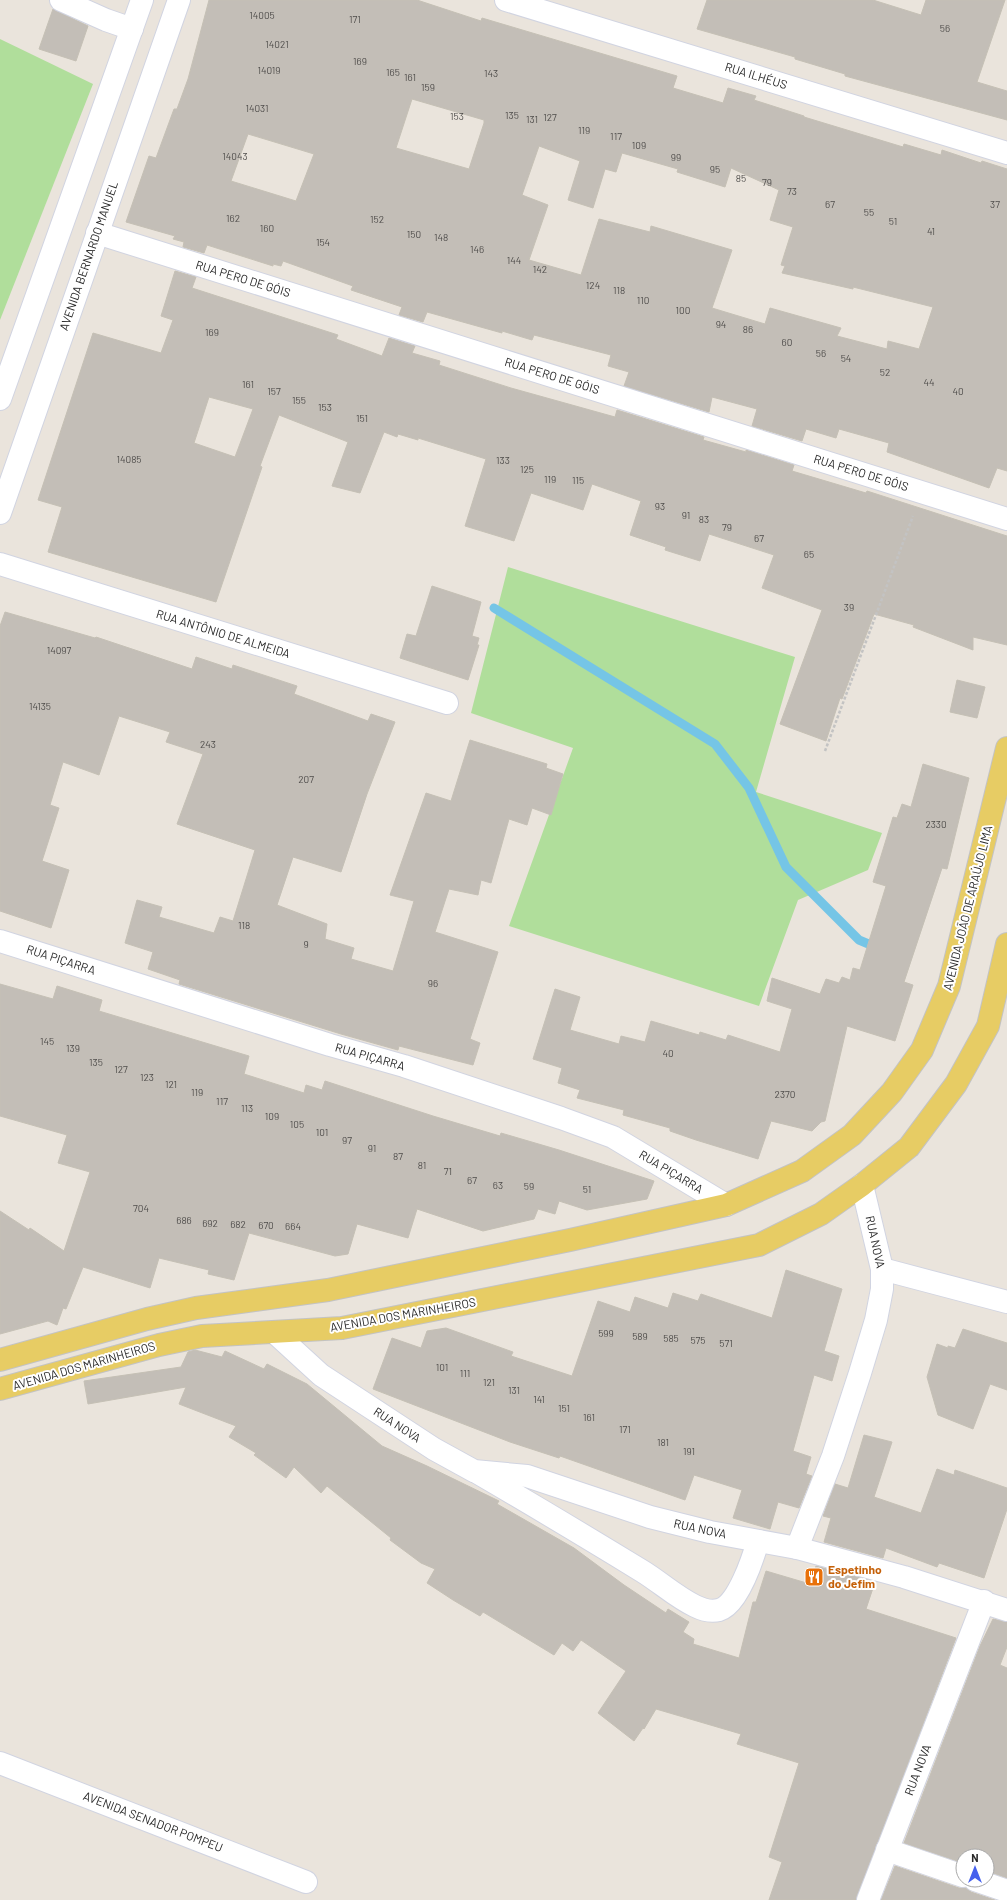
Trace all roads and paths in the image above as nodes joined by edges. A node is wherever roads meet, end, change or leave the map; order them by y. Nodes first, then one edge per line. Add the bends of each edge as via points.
1 (61, 0) edge
2 (142, 0) edge
3 (179, 0) edge
4 (506, 0) edge
5 (132, 29) junction
6 (1007, 153) edge
7 (97, 233) junction
8 (0, 399) edge
9 (922, 492) junction
10 (0, 513) edge
11 (1007, 519) edge
12 (0, 564) edge
13 (447, 704) dead end
14 (1007, 748) edge
15 (825, 752) dead end
16 (0, 941) edge
17 (1007, 944) edge
18 (862, 1185) junction
19 (726, 1205) junction
20 (882, 1269) junction
21 (1007, 1302) edge
22 (274, 1332) junction
23 (0, 1360) edge
24 (0, 1389) edge
25 (474, 1471) junction
26 (758, 1541) junction
27 (797, 1548) junction
28 (984, 1601) junction
29 (1007, 1610) edge
30 (0, 1763) edge
31 (887, 1850) junction
32 (955, 1873) edge
33 (306, 1882) dead end
34 (995, 1887) edge
35 (1007, 1891) edge
36 (868, 1900) edge

1 - 5 street
2 - 5 street
3 - 7 street, AVENIDA BERNARDO MANUEL
4 - 6 street, RUA ILHÉUS
5 - 8 street
7 - 9 street, RUA PERO DE GÓIS
7 - 10 street, AVENIDA BERNARDO MANUEL
9 - 11 street, RUA PERO DE GÓIS
9 - 15 path
12 - 13 street, RUA ANTÔNIO DE ALMEIDA
14 - 19 main road, AVENIDA JOÃO DE ARAÚJO LIMA via 949,986 922,1050 892,1092 852,1135 802,1171
16 - 19 street, RUA PIÇARRA via 404,1066 561,1118 613,1137
17 - 18 main road via 988,1026 956,1084 909,1147
18 - 20 street, RUA NOVA
18 - 22 main road, AVENIDA DOS MARINHEIROS via 821,1214 759,1245 342,1328
19 - 23 main road via 328,1290 196,1308
20 - 21 street
20 - 27 street, RUA NOVA via 882,1289 876,1320 833,1456
22 - 24 main road, AVENIDA DOS MARINHEIROS via 202,1336 159,1344
22 - 25 street, RUA NOVA via 321,1375 434,1449
25 - 26 street, RUA NOVA via 527,1476 650,1517
25 - 26 street via 644,1573 682,1599 710,1611 720,1610 730,1603 750,1567
26 - 27 street, RUA NOVA
27 - 28 street
28 - 29 street
28 - 31 street, RUA NOVA
30 - 33 street, AVENIDA SENADOR POMPEU
31 - 32 street
31 - 36 street, RUA NOVA
34 - 35 street

